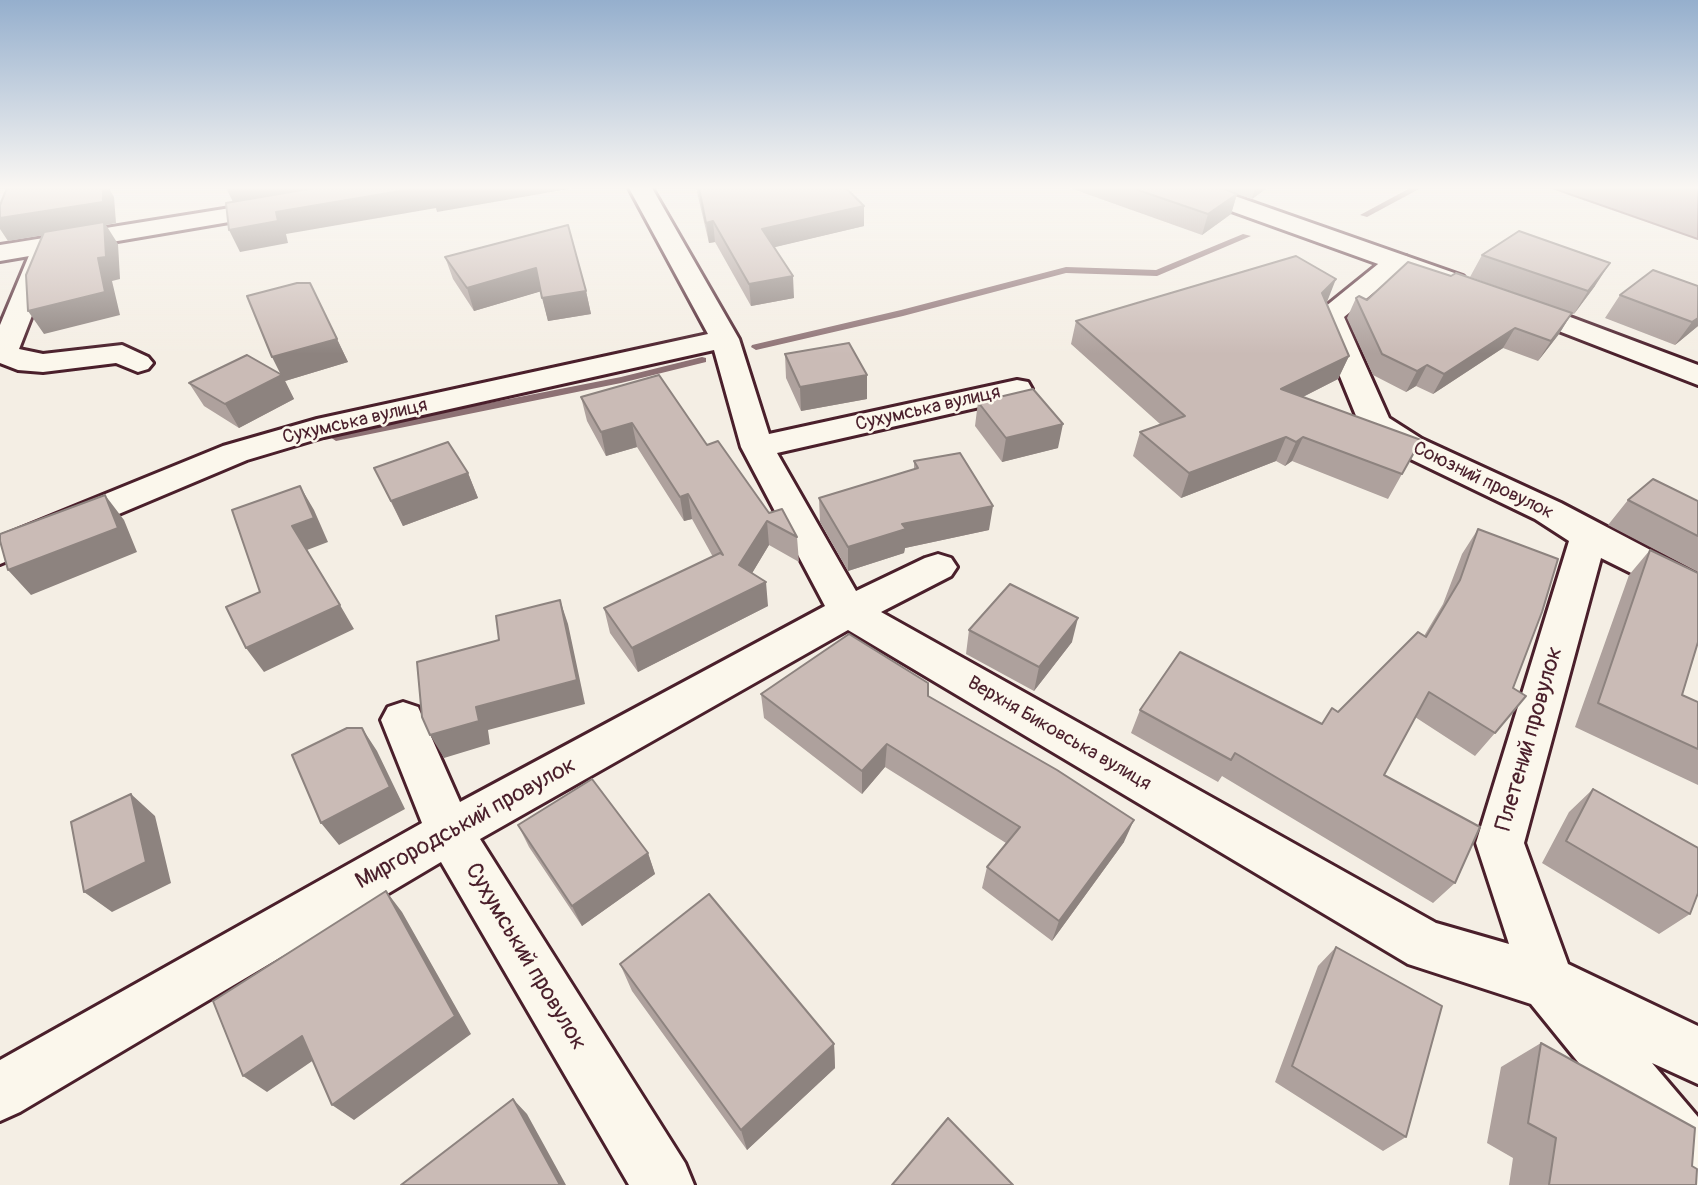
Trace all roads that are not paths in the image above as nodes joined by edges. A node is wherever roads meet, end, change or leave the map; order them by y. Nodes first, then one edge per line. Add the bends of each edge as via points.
1 (62, 243) edge
2 (671, 243) edge
3 (1347, 243) edge
4 (46, 246) junction
5 (0, 253) edge
6 (1397, 261) junction
7 (725, 339) junction
8 (138, 363) dead end
9 (1698, 376) edge
10 (1017, 389) dead end
11 (757, 447) junction
12 (1589, 536) junction
13 (0, 551) edge
14 (938, 567) dead end
15 (1698, 592) edge
16 (848, 612) junction
17 (403, 720) dead end
18 (449, 832) junction
19 (1548, 982) junction
20 (1698, 1056) edge
21 (0, 1092) edge
22 (663, 1185) edge
23 (1674, 1185) edge

1 - 4 street
2 - 7 street
3 - 6 street
4 - 5 street
4 - 8 street via 3,352 18,360 43,363 122,354
6 - 9 street
6 - 12 street, Союзний провулок via 1329,315 1375,423 1410,446 1548,511
7 - 11 street
7 - 13 street, Сухумська вулиця via 317,429 234,453
10 - 11 street, Сухумська вулиця
11 - 16 street
12 - 15 street, Союзний провулок
12 - 19 street, Плетений провулок via 1500,843
14 - 16 street, Миргородський провулок
16 - 18 street, Миргородський провулок
16 - 19 street, Верхня Биковська вулиця via 1426,946
17 - 18 street, Сухумський провулок
18 - 21 street, Миргородський провулок
18 - 22 street, Сухумський провулок
19 - 20 street, Верхня Биковська вулиця
19 - 23 street, Плетений провулок via 1677,1138

